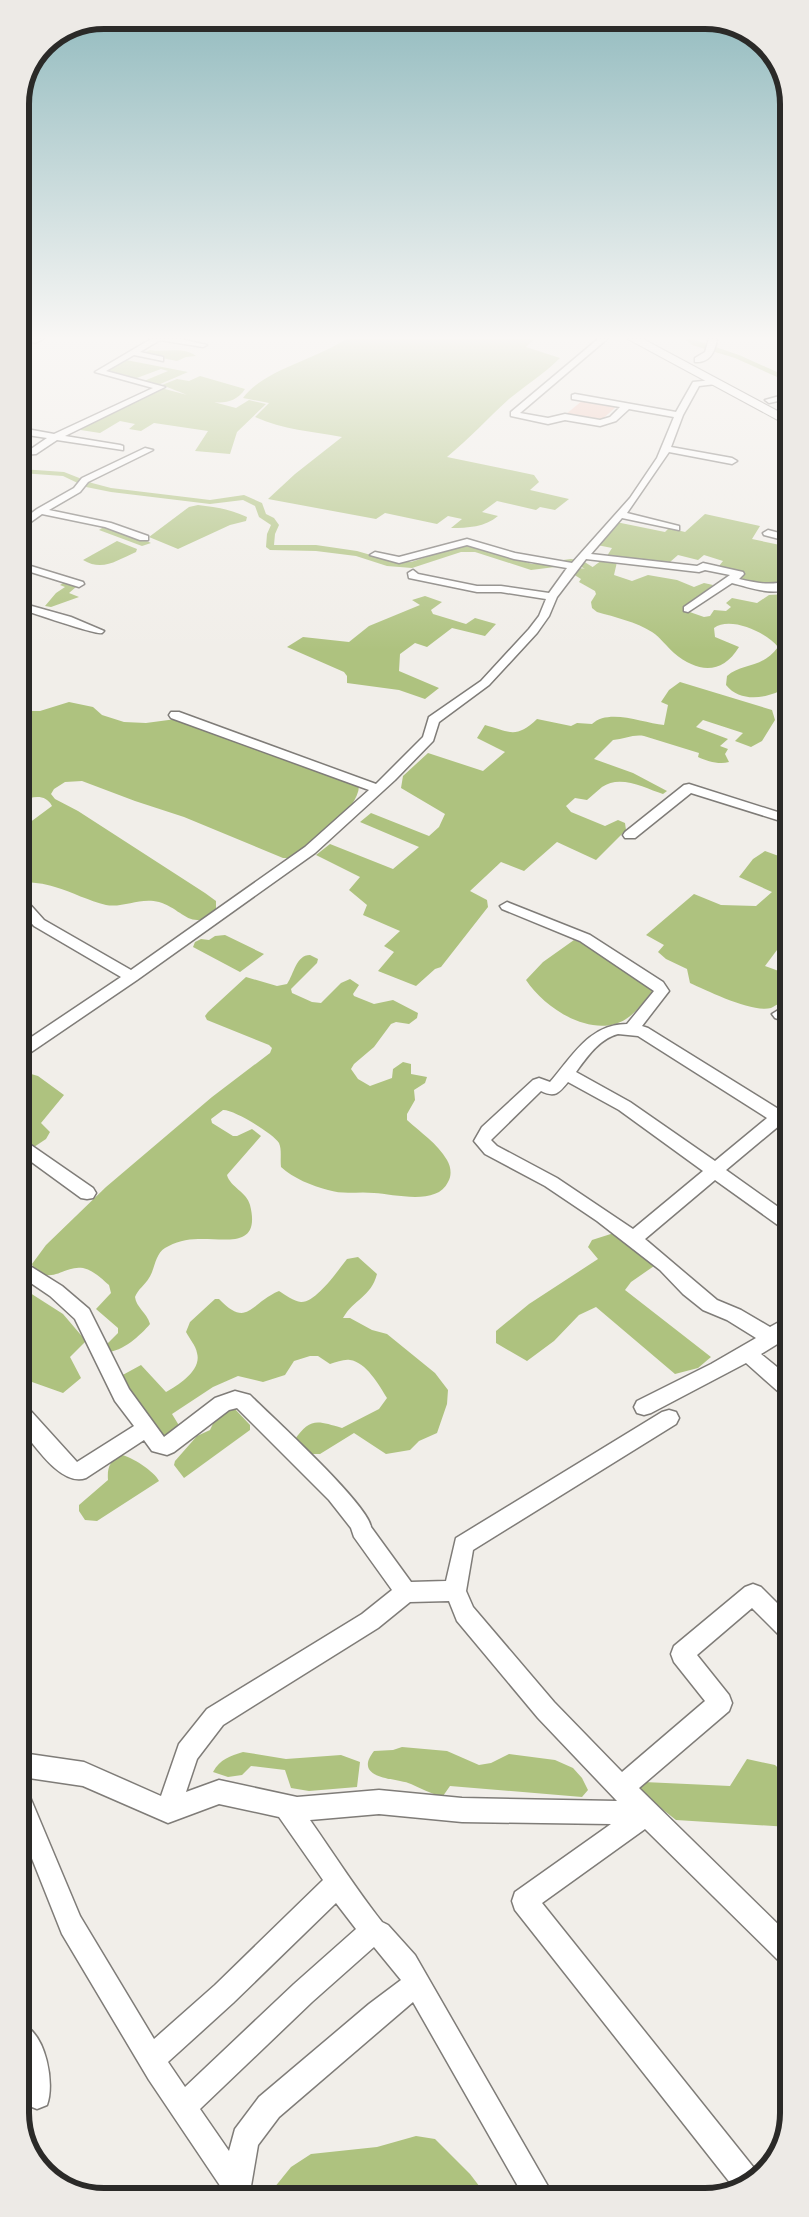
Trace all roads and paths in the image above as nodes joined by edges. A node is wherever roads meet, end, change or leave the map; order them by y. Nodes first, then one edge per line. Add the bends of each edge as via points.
1 (47, 442) edge
2 (87, 442) edge
3 (669, 442) edge
4 (120, 448) dead end
5 (666, 449) junction
6 (148, 450) dead end
7 (29, 452) edge
8 (732, 461) dead end
9 (40, 511) junction
10 (619, 514) junction
11 (29, 520) edge
12 (675, 528) dead end
13 (768, 533) dead end
14 (780, 536) edge
15 (144, 538) dead end
16 (374, 555) dead end
17 (583, 556) junction
18 (574, 566) junction
19 (29, 570) edge
20 (413, 573) dead end
21 (732, 580) junction
22 (79, 584) dead end
23 (780, 588) edge
24 (552, 597) junction
25 (29, 608) edge
26 (688, 610) dead end
27 (98, 631) dead end
28 (175, 715) dead end
29 (378, 789) junction
30 (780, 817) edge
31 (630, 835) dead end
32 (507, 906) dead end
33 (29, 912) edge
34 (132, 977) junction
35 (632, 1028) junction
36 (29, 1047) edge
37 (566, 1074) junction
38 (780, 1118) edge
39 (780, 1122) edge
40 (29, 1152) edge
41 (715, 1172) junction
42 (87, 1193) dead end
43 (780, 1217) edge
44 (633, 1239) junction
45 (29, 1273) edge
46 (780, 1331) edge
47 (772, 1338) junction
48 (747, 1353) junction
49 (780, 1381) edge
50 (644, 1407) dead end
51 (669, 1418) dead end
52 (29, 1424) edge
53 (147, 1428) junction
54 (455, 1591) junction
55 (406, 1592) junction
56 (780, 1621) edge
57 (29, 1766) edge
58 (621, 1788) junction
59 (285, 1805) junction
60 (168, 1811) junction
61 (647, 1813) junction
62 (29, 1821) edge
63 (339, 1882) junction
64 (373, 1931) junction
65 (780, 1944) edge
66 (416, 1984) junction
67 (29, 2047) edge
68 (151, 2059) junction
69 (37, 2095) dead end
70 (182, 2108) junction
71 (744, 2178) edge
72 (535, 2188) edge

1 - 7 street
2 - 4 street
3 - 5 street
5 - 8 street
5 - 10 street via 650,477
6 - 9 street
9 - 11 street
9 - 15 street via 108,525
10 - 12 street
10 - 17 street
13 - 14 street
16 - 18 street via 399,560 467,542 537,561
17 - 18 street
17 - 21 street via 699,569 714,567 740,574
18 - 24 street
19 - 22 street
20 - 24 street via 413,576 477,589 501,589
21 - 23 street
21 - 26 street
24 - 29 street via 544,616 514,654 485,684 433,720 430,738
25 - 27 street
28 - 29 street
29 - 34 street via 310,850
30 - 31 street via 689,788
32 - 35 street via 585,938 658,985 662,991
33 - 34 street via 39,924
34 - 36 street
35 - 37 street via 598,1035
35 - 38 street
37 - 41 street via 620,1102
37 - 44 street via 552,1090 539,1084 488,1131 482,1141 491,1150 586,1204
39 - 41 street
40 - 42 street
41 - 43 street
41 - 44 street
44 - 47 street via 710,1305
45 - 53 street via 82,1314 122,1395
46 - 47 street
47 - 48 street
48 - 49 street
48 - 50 street
51 - 54 street via 463,1545
52 - 53 street via 72,1471 79,1472
53 - 55 street via 159,1445 168,1446 222,1404 236,1399 243,1401 336,1494
54 - 55 street
54 - 58 street via 465,1614 546,1710
55 - 60 street via 370,1621 215,1717 187,1752
56 - 58 street via 753,1594 682,1654 721,1703
57 - 60 street via 84,1774
58 - 61 street
59 - 60 street via 219,1792
59 - 61 street via 298,1809 379,1802 462,1810
59 - 63 street
61 - 65 street
61 - 71 street via 524,1901
62 - 68 street via 71,1925
63 - 64 street
63 - 68 street via 224,1994
64 - 66 street via 406,1964
64 - 70 street
66 - 70 street via 269,2107 245,2138 238,2186
66 - 72 street
67 - 69 street
68 - 70 street

